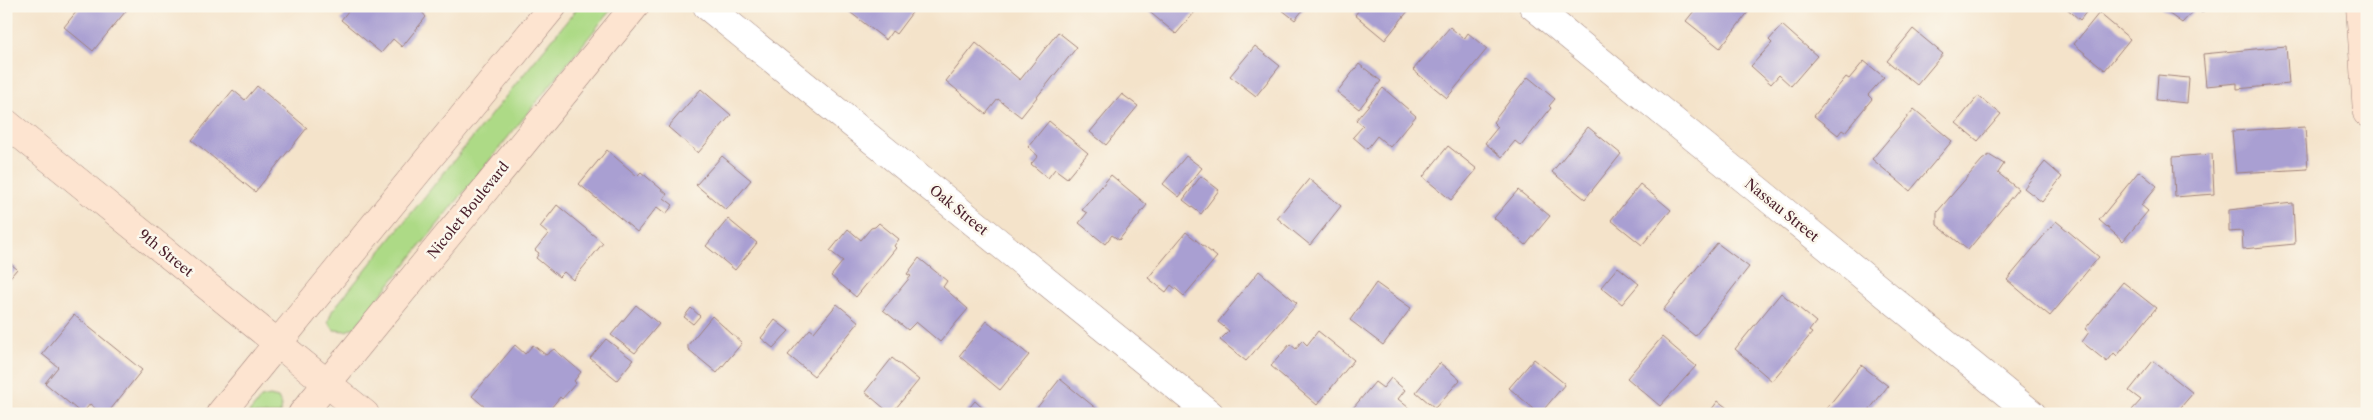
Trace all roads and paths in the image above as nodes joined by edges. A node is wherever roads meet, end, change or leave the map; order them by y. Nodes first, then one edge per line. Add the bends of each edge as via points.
1 (553, 6) edge
2 (635, 6) edge
3 (707, 6) edge
4 (1533, 6) edge
5 (2360, 6) edge
6 (2367, 113) edge
7 (6, 123) edge
8 (277, 343) junction
9 (327, 383) junction
10 (220, 414) edge
11 (302, 414) edge
12 (365, 414) edge
13 (1210, 414) edge
14 (2032, 414) edge

1 - 8 street
2 - 9 street, Nicolet Boulevard
3 - 13 street, Oak Street
4 - 14 street, Nassau Street
5 - 6 street
7 - 8 street, 9th Street
8 - 9 street, 9th Street
8 - 10 street
9 - 11 street, Nicolet Boulevard
9 - 12 street, 9th Street

